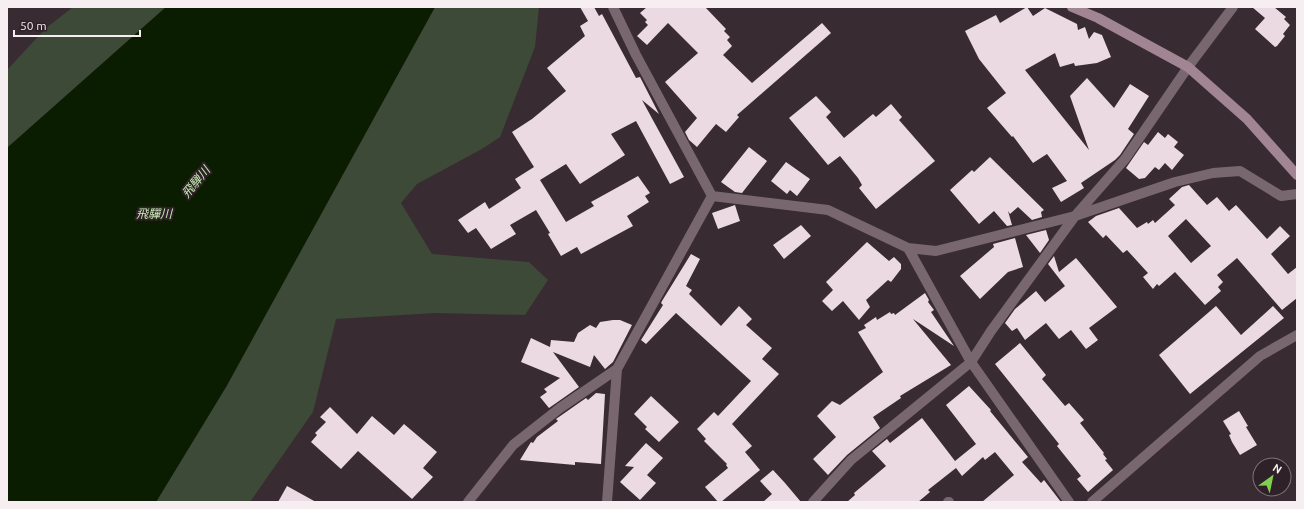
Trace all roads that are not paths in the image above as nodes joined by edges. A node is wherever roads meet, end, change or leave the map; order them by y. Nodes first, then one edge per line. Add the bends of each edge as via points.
1 (613, 7) edge
2 (1072, 7) edge
3 (1233, 7) edge
4 (1188, 67) junction
5 (1297, 175) edge
6 (1297, 194) edge
7 (712, 196) junction
8 (1075, 216) junction
9 (908, 248) junction
10 (1297, 335) edge
11 (971, 362) junction
12 (618, 369) junction
13 (468, 502) edge
14 (608, 502) edge
15 (813, 502) edge
16 (1069, 502) edge
17 (1092, 502) edge

1 - 7 street
2 - 4 street via 1098,18
3 - 4 street
4 - 5 street via 1247,119
4 - 8 street via 1125,159
6 - 8 street via 1282,196 1240,171 1219,173 1175,182
7 - 9 street via 828,210
7 - 12 street
8 - 9 street via 936,251
8 - 11 street
9 - 11 street
10 - 17 street via 1260,356
11 - 15 street via 851,460
11 - 16 street
12 - 13 street via 560,408 513,445
12 - 14 street

